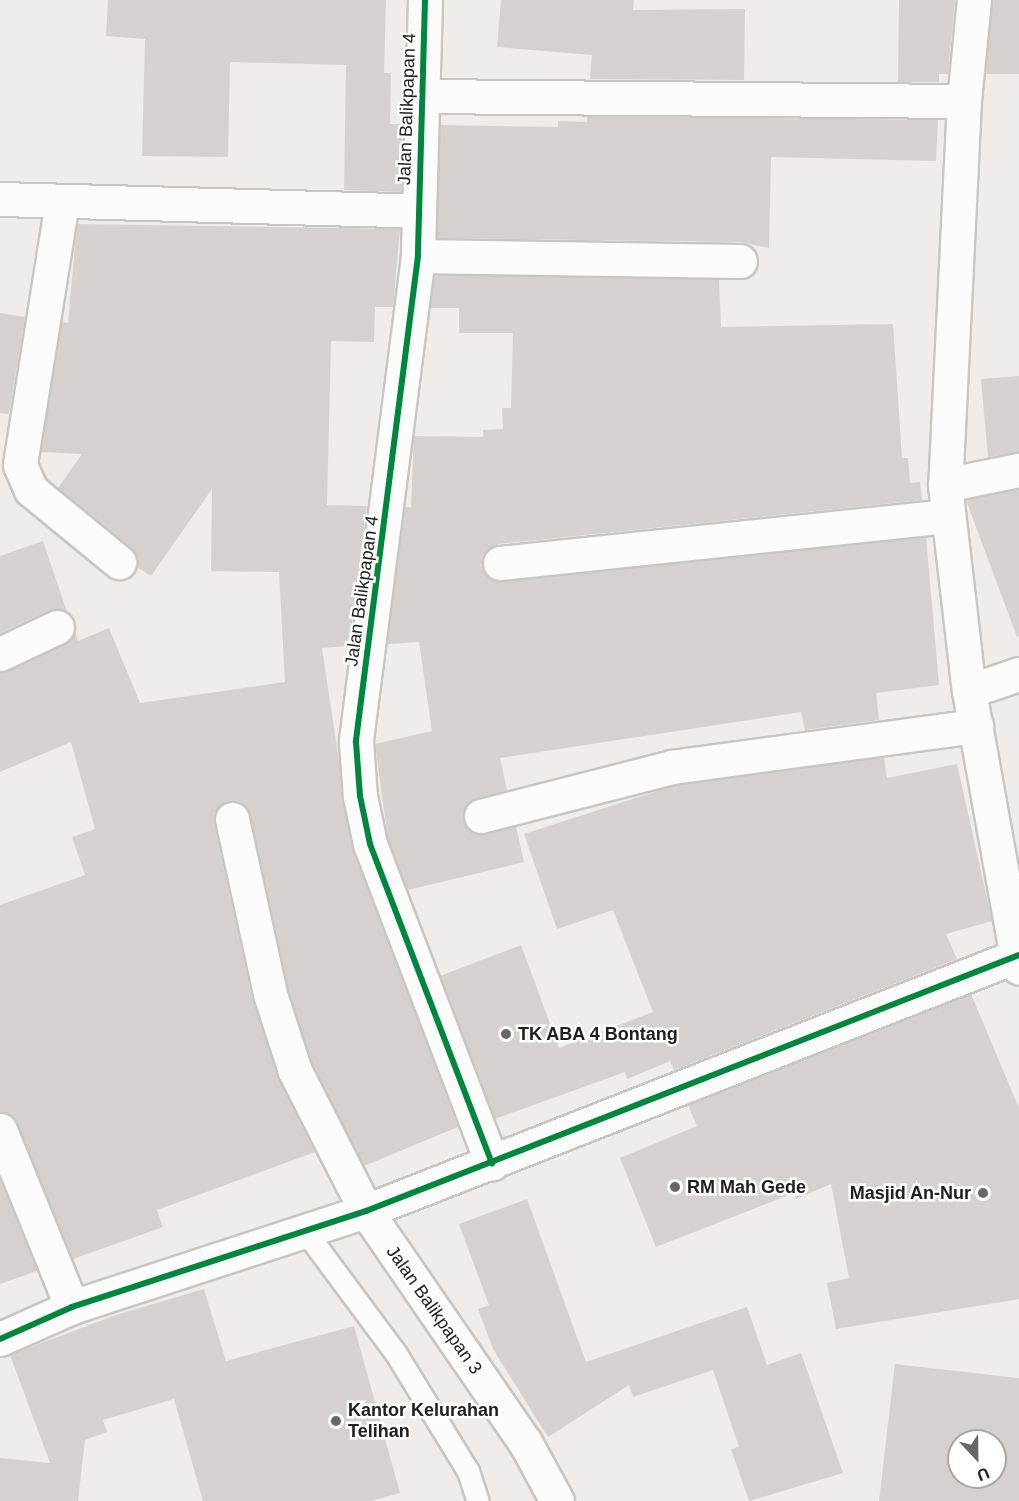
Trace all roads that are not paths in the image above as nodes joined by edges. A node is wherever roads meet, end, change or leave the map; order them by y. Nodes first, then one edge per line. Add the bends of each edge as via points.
1 (425, 0) edge
2 (974, 0) edge
3 (421, 96) junction
4 (964, 101) junction
5 (0, 198) edge
6 (62, 202) junction
7 (419, 211) junction
8 (418, 256) junction
9 (740, 261) dead end
10 (1019, 470) edge
11 (947, 501) junction
12 (119, 562) dead end
13 (500, 563) dead end
14 (57, 627) dead end
15 (0, 654) edge
16 (1019, 674) edge
17 (969, 691) junction
18 (976, 726) junction
19 (482, 816) dead end
20 (232, 819) dead end
21 (1018, 960) edge
22 (0, 1130) edge
23 (492, 1163) junction
24 (366, 1211) junction
25 (305, 1231) junction
26 (72, 1307) junction
27 (0, 1339) edge
28 (478, 1501) edge
29 (557, 1501) edge

1 - 3 street, Jalan Balikpapan 4
2 - 4 street
3 - 4 street
3 - 7 street, Jalan Balikpapan 4
4 - 11 street
5 - 6 street
6 - 7 street
6 - 12 street via 20,465 31,490
7 - 8 street, Jalan Balikpapan 4
8 - 9 street
8 - 23 street, Jalan Balikpapan 4 via 356,742 360,796 370,844 406,946
10 - 11 street
11 - 13 street
11 - 17 street
14 - 15 street
16 - 17 street
17 - 18 street
18 - 19 street via 672,766
18 - 21 street
20 - 24 street, Jalan Balikpapan 3 via 283,1038
21 - 23 street
22 - 26 street
23 - 24 street
24 - 25 street
24 - 29 street, Jalan Balikpapan 3 via 525,1442
25 - 26 street
25 - 28 lane via 395,1352 468,1471
26 - 27 street

